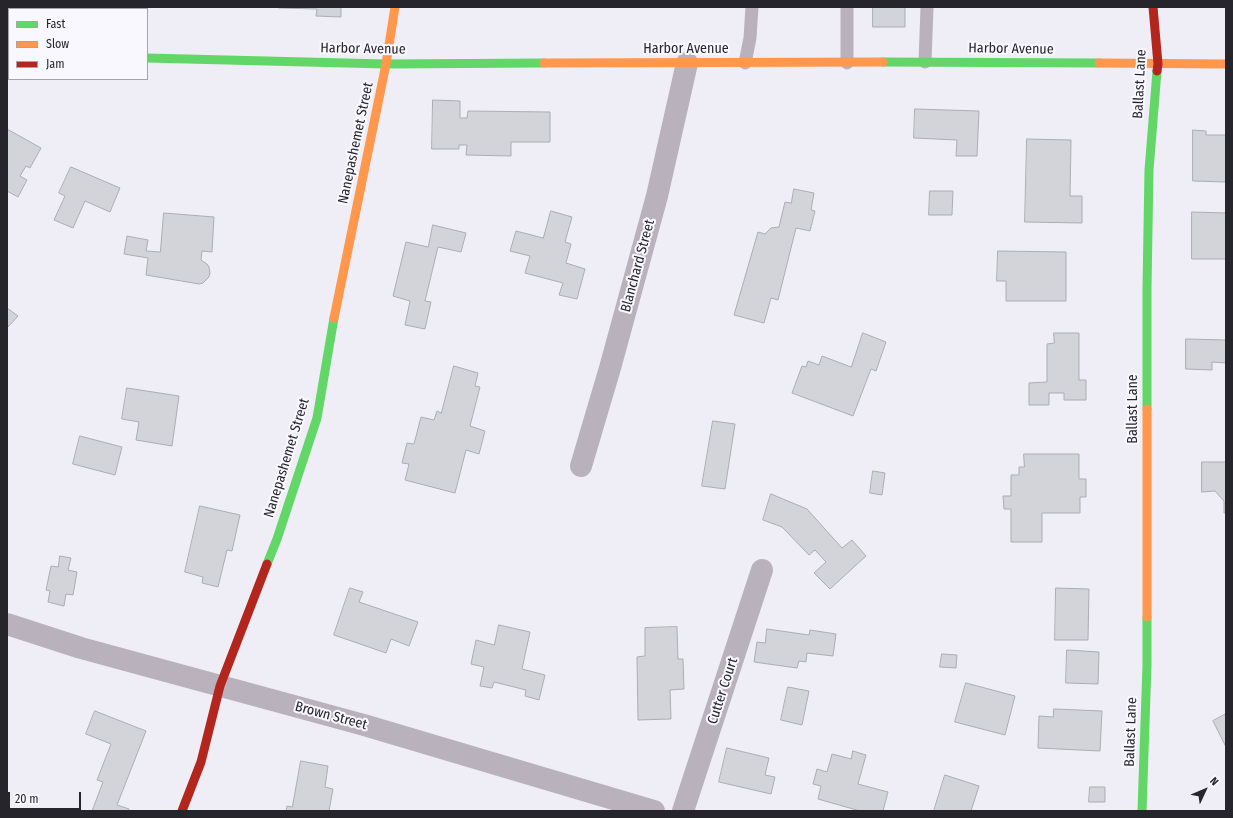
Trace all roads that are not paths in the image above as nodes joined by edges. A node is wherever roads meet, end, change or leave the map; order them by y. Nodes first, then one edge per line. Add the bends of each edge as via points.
1 (395, 7) edge
2 (752, 7) edge
3 (847, 7) edge
4 (927, 7) edge
5 (1153, 7) edge
6 (148, 58) edge
7 (925, 62) junction
8 (687, 63) junction
9 (745, 63) junction
10 (847, 63) junction
11 (386, 64) junction
12 (1158, 64) junction
13 (1226, 64) edge
14 (582, 466) dead end
15 (762, 570) dead end
16 (7, 624) edge
17 (220, 686) junction
18 (182, 811) edge
19 (654, 811) edge
20 (683, 811) edge
21 (1142, 811) edge

1 - 11 street, Nanepashemet Street
2 - 9 lane
3 - 10 lane
4 - 7 lane
5 - 12 street, Ballast Lane
6 - 11 street, Harbor Avenue
7 - 10 street, Harbor Avenue
7 - 12 street, Harbor Avenue
8 - 9 street, Harbor Avenue
8 - 11 street, Harbor Avenue
8 - 14 street, Blanchard Street via 658,196
9 - 10 street, Harbor Avenue
11 - 17 street, Nanepashemet Street via 329,344 317,418 277,539
12 - 13 street, Harbor Avenue
12 - 21 street, Ballast Lane via 1149,170 1147,665
15 - 20 street, Cutter Court
16 - 17 street, Brown Street via 81,648
17 - 18 street, Nanepashemet Street via 201,762
17 - 19 street, Brown Street via 372,727

